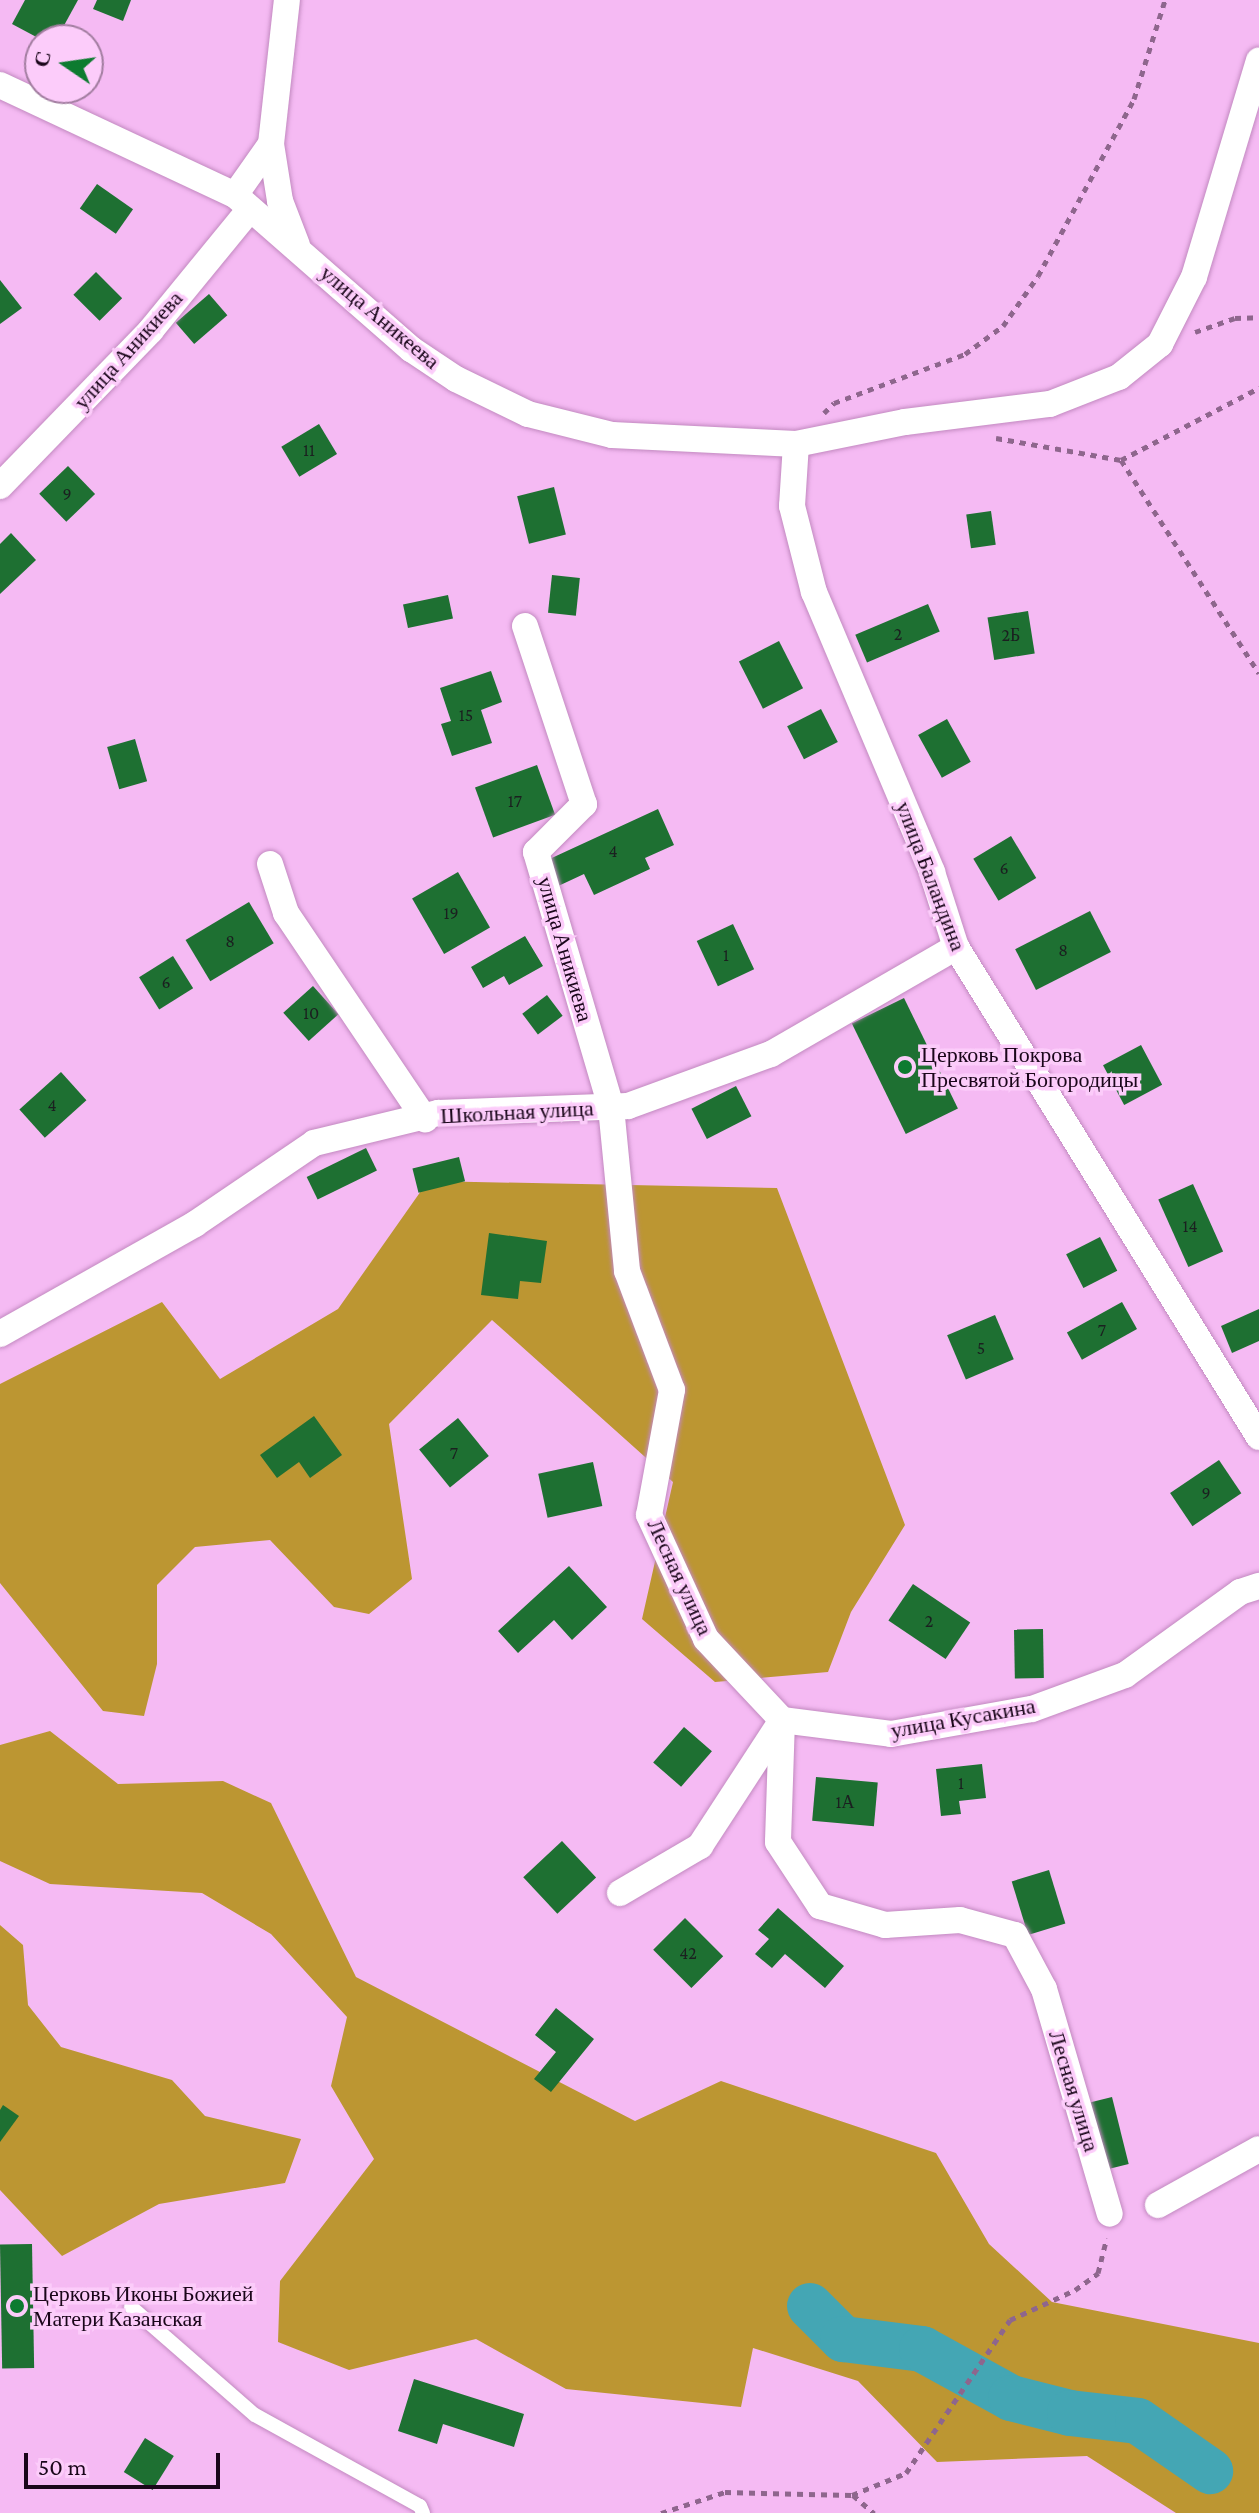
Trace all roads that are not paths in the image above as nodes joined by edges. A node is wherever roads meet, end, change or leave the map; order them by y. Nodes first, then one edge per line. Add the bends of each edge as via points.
1 (287, 0) edge
2 (1259, 61) edge
3 (0, 85) edge
4 (271, 144) junction
5 (243, 202) junction
6 (299, 249) junction
7 (796, 444) junction
8 (0, 486) edge
9 (525, 626) dead end
10 (270, 864) dead end
11 (956, 947) junction
12 (611, 1107) junction
13 (425, 1119) junction
14 (0, 1334) edge
15 (1259, 1437) edge
16 (1259, 1586) edge
17 (782, 1720) junction
18 (620, 1893) dead end
19 (1259, 2149) edge
20 (1158, 2205) dead end
21 (1110, 2214) road end
22 (131, 2307) dead end
23 (423, 2513) edge

1 - 4 street
2 - 7 street, улица Аникеева via 1194,277 1160,344 1119,377 1050,404 905,422
3 - 5 street, улица Аникеева
4 - 5 street, улица Аникиева
4 - 6 street via 280,201
5 - 6 street, улица Аникеева
5 - 8 street, улица Аникиева via 151,330
6 - 7 street, улица Аникеева via 411,349 456,379 528,414 612,435
7 - 11 street, улица Баландина via 792,506 814,592 932,872
9 - 12 street, улица Аникиева via 584,804 536,852
10 - 13 street via 286,913
11 - 12 street, Школьная улица via 771,1054 628,1106
11 - 15 street, улица Баландина
12 - 13 street, Школьная улица via 438,1113
12 - 17 street, Лесная улица via 627,1271 672,1390 649,1515 706,1639
13 - 14 street, Школьная улица via 314,1143 195,1224
16 - 17 street, улица Кусакина via 1240,1592 1125,1675 1032,1709 891,1734
17 - 18 street via 700,1846
17 - 21 street, Лесная улица via 778,1842 820,1906 885,1925 960,1920 1015,1935 1044,1989
19 - 20 street
22 - 23 lane via 255,2415 420,2506

